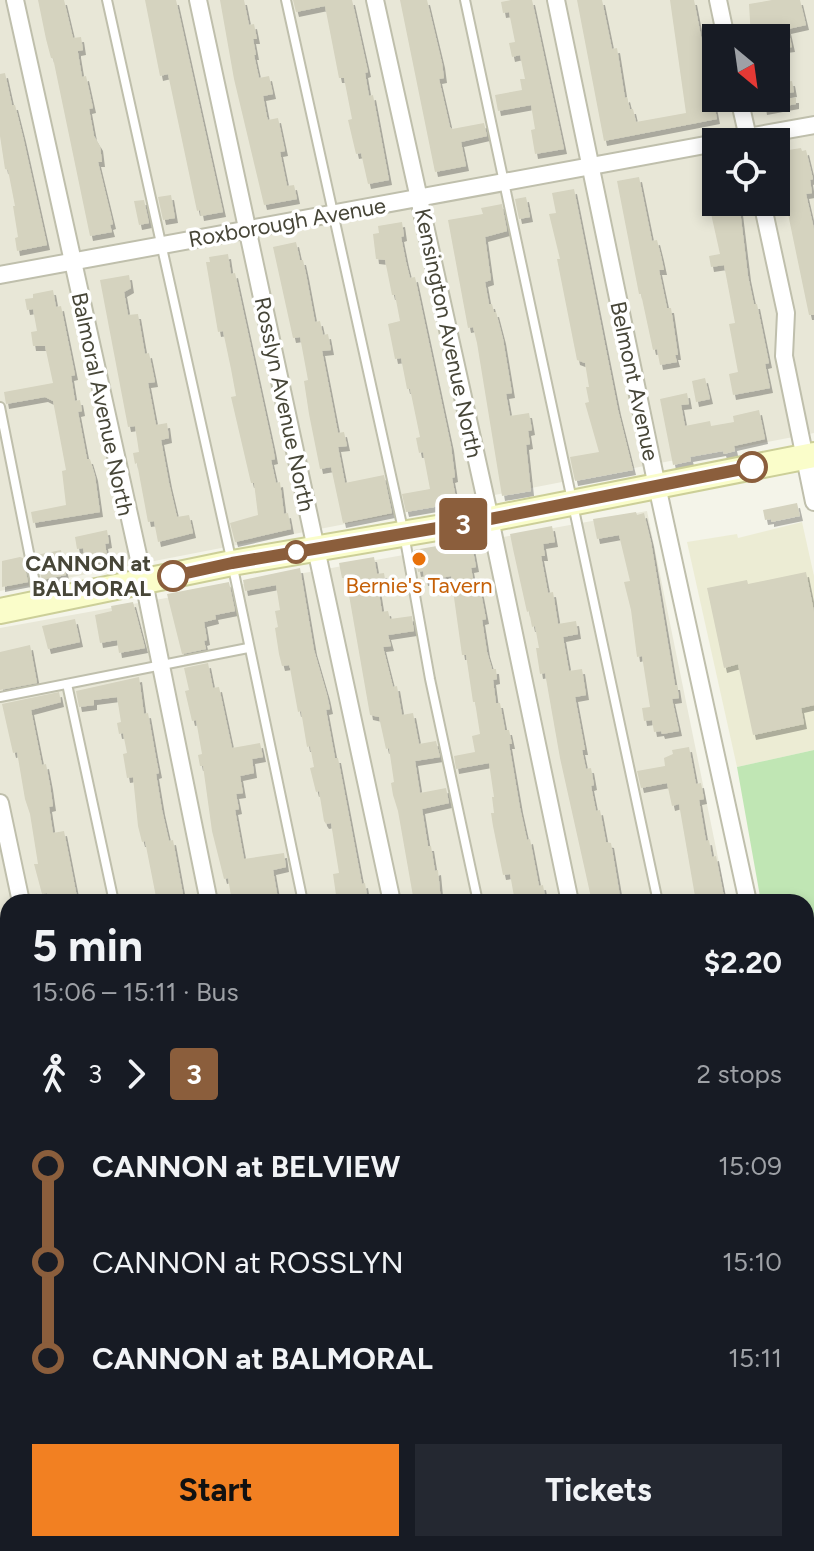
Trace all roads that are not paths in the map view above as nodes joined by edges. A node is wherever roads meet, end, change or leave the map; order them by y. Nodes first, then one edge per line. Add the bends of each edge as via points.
1 (15, 0) edge
2 (107, 0) edge
3 (198, 0) edge
4 (286, 0) edge
5 (375, 0) edge
6 (465, 0) edge
7 (556, 0) edge
8 (718, 0) edge
9 (723, 24) edge
10 (814, 125) edge
11 (790, 130) edge
12 (702, 145) edge
13 (591, 166) junction
14 (504, 182) junction
15 (419, 198) junction
16 (333, 214) junction
17 (765, 216) edge
18 (248, 229) junction
19 (161, 245) junction
20 (73, 262) junction
21 (0, 275) edge
22 (0, 407) edge
23 (809, 456) edge
24 (658, 487) junction
25 (814, 502) edge
26 (574, 503) junction
27 (490, 519) junction
28 (404, 534) junction
29 (316, 549) junction
30 (232, 563) junction
31 (144, 582) junction
32 (40, 604) junction
33 (0, 611) edge
34 (248, 648) junction
35 (160, 667) junction
36 (67, 684) junction
37 (0, 697) edge
38 (0, 803) edge
39 (19, 894) edge
40 (112, 894) edge
41 (207, 894) edge
42 (301, 894) edge
43 (390, 894) edge
44 (476, 894) edge
45 (568, 894) edge
46 (656, 894) edge
47 (746, 894) edge

1 - 20 street, Balmoral Avenue North
2 - 19 lane
3 - 18 street, Rosslyn Avenue North
4 - 16 lane
5 - 15 street, Kensington Avenue North
6 - 14 lane
7 - 13 street, Belmont Avenue
8 - 9 street
10 - 11 street, Roxborough Avenue
12 - 13 street, Roxborough Avenue
13 - 14 street, Roxborough Avenue
13 - 24 street, Belmont Avenue
14 - 15 street, Roxborough Avenue
14 - 26 lane
15 - 16 street, Roxborough Avenue
15 - 27 street, Kensington Avenue North
16 - 18 street, Roxborough Avenue
16 - 28 lane
17 - 23 street via 786,313 784,356
18 - 19 street, Roxborough Avenue
18 - 29 street, Rosslyn Avenue North
19 - 20 street, Roxborough Avenue
19 - 30 lane
20 - 21 street, Roxborough Avenue
20 - 31 street, Balmoral Avenue North
22 - 32 lane
23 - 24 main road
23 - 25 street
24 - 26 main road
24 - 47 street, Belmont Avenue
26 - 27 main road
26 - 46 lane
27 - 28 main road
27 - 45 street, Kensington Avenue North
28 - 29 main road
28 - 44 lane
29 - 30 main road
29 - 43 street, Rosslyn Avenue North
30 - 31 main road
30 - 34 lane
31 - 32 main road
31 - 35 street, Balmoral Avenue North
32 - 33 main road
34 - 35 lane
34 - 42 lane
35 - 36 lane
35 - 41 street, Balmoral Avenue North
36 - 37 lane
36 - 40 lane
38 - 39 street

